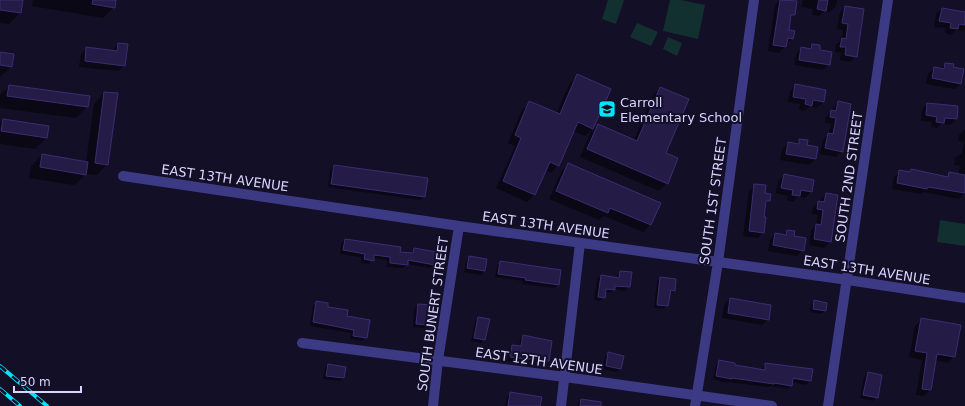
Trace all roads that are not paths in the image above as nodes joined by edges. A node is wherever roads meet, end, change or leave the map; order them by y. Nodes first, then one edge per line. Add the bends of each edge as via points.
1 (754, 0) edge
2 (888, 0) edge
3 (123, 176) dead end
4 (459, 226) junction
5 (580, 243) junction
6 (718, 262) junction
7 (848, 280) junction
8 (965, 298) edge
9 (302, 342) dead end
10 (438, 360) junction
11 (566, 377) junction
12 (696, 396) junction
13 (433, 406) edge
14 (561, 406) edge
15 (695, 406) edge
16 (772, 406) edge
17 (828, 406) edge

1 - 6 street, SOUTH 1ST STREET
2 - 7 street, SOUTH 2ND STREET
3 - 4 street, EAST 13TH AVENUE
4 - 5 street, EAST 13TH AVENUE
4 - 10 street, SOUTH BUNERT STREET
5 - 6 street, EAST 13TH AVENUE
5 - 11 street
6 - 7 street, EAST 13TH AVENUE
6 - 12 street, SOUTH 1ST STREET
7 - 8 street, EAST 13TH AVENUE
7 - 17 street, SOUTH 2ND STREET
9 - 10 street, EAST 12TH AVENUE
10 - 11 street, EAST 12TH AVENUE
10 - 13 street, SOUTH BUNERT STREET
11 - 12 street, EAST 12TH AVENUE
11 - 14 street
12 - 15 street, SOUTH 1ST STREET
12 - 16 street, EAST 12TH AVENUE

